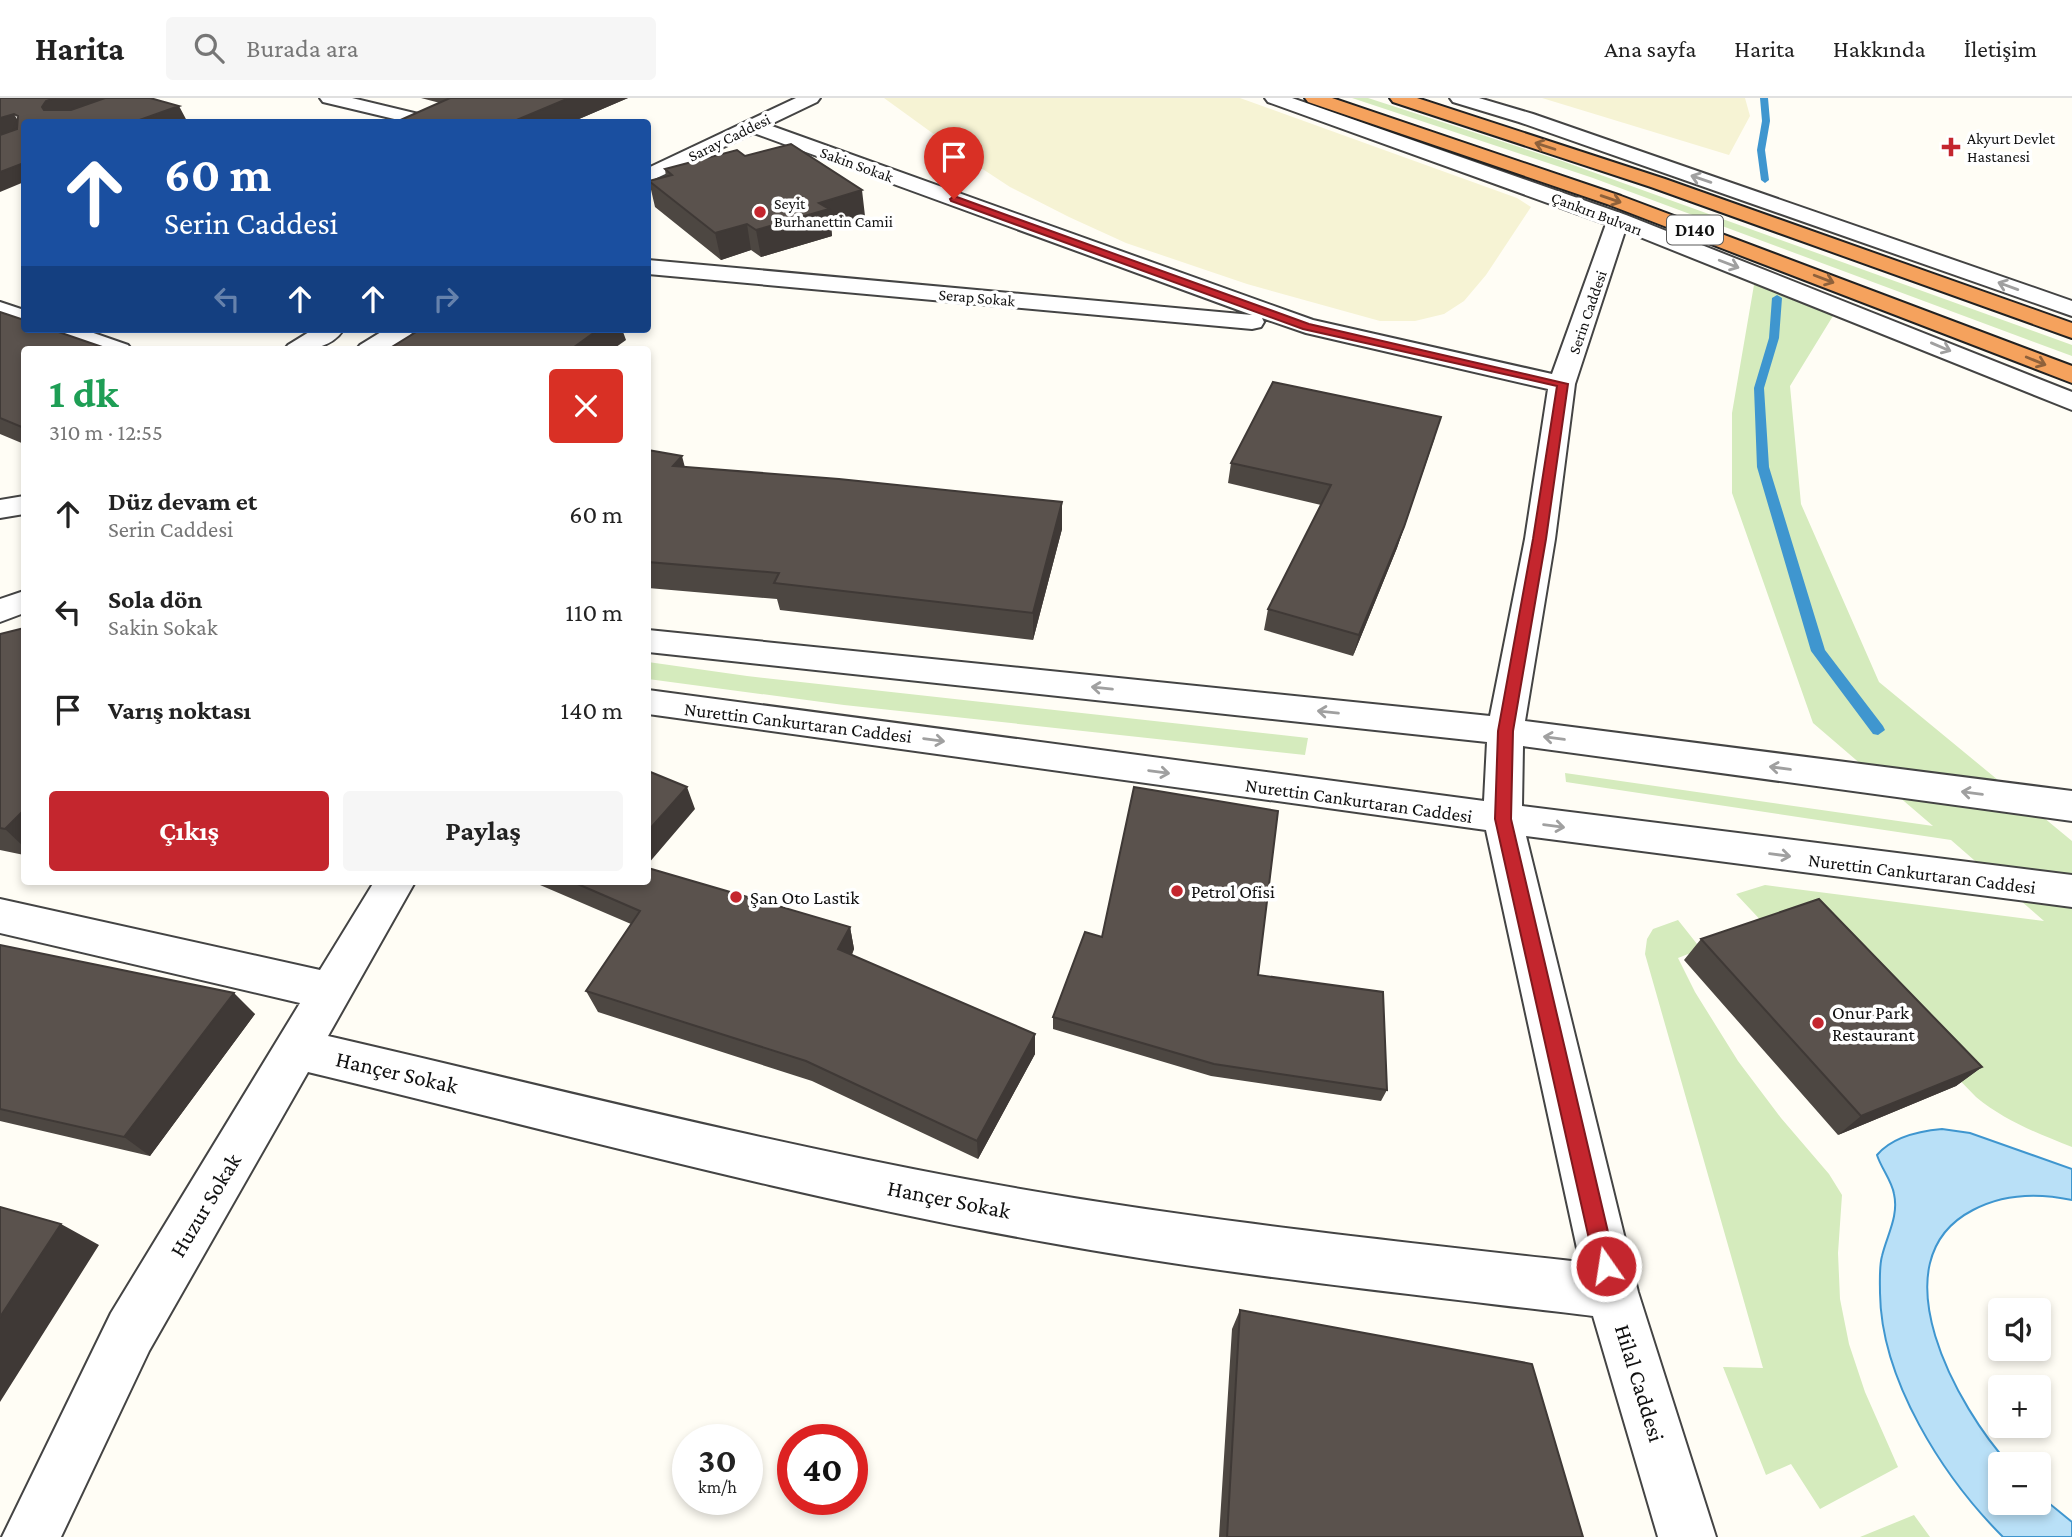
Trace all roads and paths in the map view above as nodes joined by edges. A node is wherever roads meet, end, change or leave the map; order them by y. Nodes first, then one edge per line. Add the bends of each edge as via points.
1 (329, 98) edge
2 (811, 98) edge
3 (1274, 98) edge
4 (1314, 98) edge
5 (1399, 98) edge
6 (1460, 98) edge
7 (416, 119) edge
8 (753, 126) junction
9 (651, 175) edge
10 (1618, 220) junction
11 (651, 267) edge
12 (0, 309) edge
13 (2072, 309) edge
14 (21, 317) edge
15 (1306, 327) junction
16 (2072, 331) edge
17 (70, 333) edge
18 (325, 333) edge
19 (397, 333) edge
20 (107, 346) edge
21 (304, 346) edge
22 (375, 346) edge
23 (2072, 375) edge
24 (1562, 384) junction
25 (2072, 402) edge
26 (21, 506) edge
27 (0, 509) edge
28 (21, 602) edge
29 (0, 611) edge
30 (651, 641) edge
31 (651, 702) edge
32 (1505, 731) junction
33 (2056, 804) edge
34 (1503, 819) junction
35 (393, 885) edge
36 (2072, 891) edge
37 (0, 916) edge
38 (329, 991) junction
39 (297, 1049) junction
40 (1612, 1292) junction
41 (31, 1537) edge
42 (1687, 1537) edge

1 - 7 street
2 - 8 street, Saray Caddesi
3 - 10 street, Çankırı Bulvarı
4 -> 23 highway, Çankırı Bulvarı / D140 via 1683,225
16 -> 5 highway, D140 via 1657,183
13 -> 6 street
8 - 9 street, Saray Caddesi
8 - 15 street, Sakin Sokak
10 - 24 street, Serin Caddesi
10 -> 25 street, Çankırı Bulvarı
11 - 15 street, Serap Sokak
12 - 14 street
15 - 24 street, Sakin Sokak
17 - 20 street
18 - 21 street
19 - 22 street
24 - 32 street, Serin Caddesi
26 - 27 street
28 - 29 street
32 -> 30 street
31 -> 34 street, Nurettin Cankurtaran Caddesi
33 -> 32 street
32 - 34 street, Serin Caddesi
34 -> 36 street, Nurettin Cankurtaran Caddesi
34 - 40 street, Hilal Caddesi
35 - 38 street, Huzur Sokak
37 - 38 street
38 - 39 street, Huzur Sokak
39 - 40 street, Hançer Sokak via 966,1203 1212,1245
39 - 41 street, Huzur Sokak via 130,1332
40 - 42 street, Hilal Caddesi

